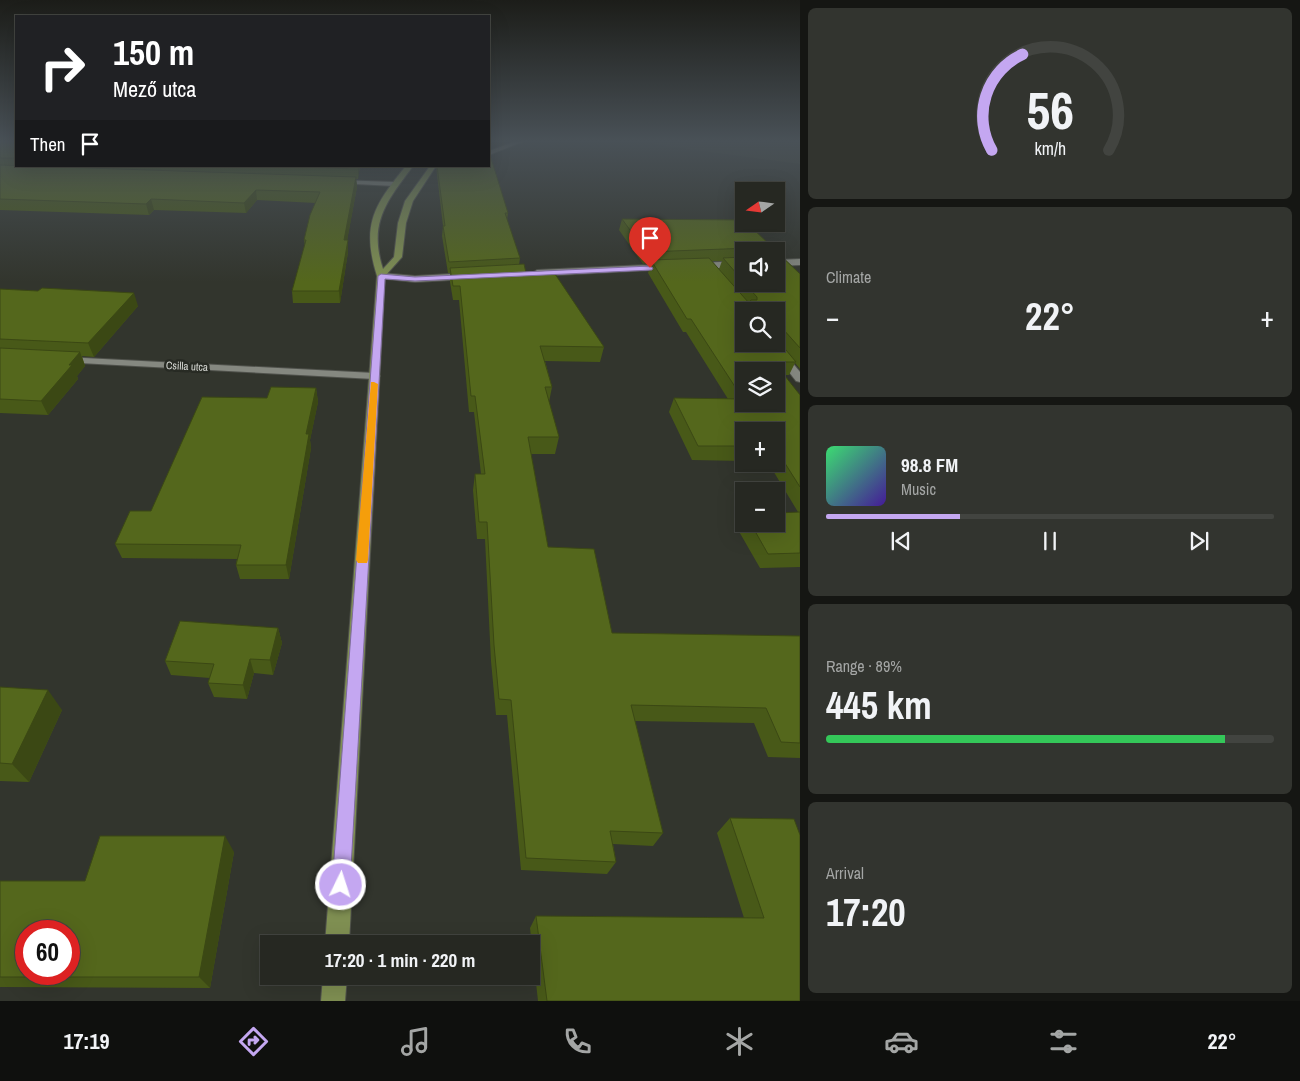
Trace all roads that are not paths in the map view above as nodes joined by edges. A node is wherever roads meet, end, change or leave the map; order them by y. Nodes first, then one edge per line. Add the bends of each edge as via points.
1 (391, 189) edge
2 (417, 189) edge
3 (800, 262) edge
4 (785, 263) edge
5 (735, 265) edge
6 (689, 266) edge
7 (679, 267) edge
8 (522, 274) edge
9 (381, 276) junction
10 (474, 276) edge
11 (778, 352) edge
12 (49, 359) edge
13 (374, 376) junction
14 (800, 379) edge
15 (338, 935) edge
16 (334, 985) edge
17 (333, 1001) edge

1 - 9 main road via 376,218 373,236 374,257
2 - 9 main road via 409,201 402,223 398,257
3 - 4 street
5 - 6 street via 711,269
7 - 8 street
9 - 10 street via 415,279
9 - 13 main road
11 - 14 street
12 - 13 street, Csilla utca
13 - 15 main road
16 - 17 main road

